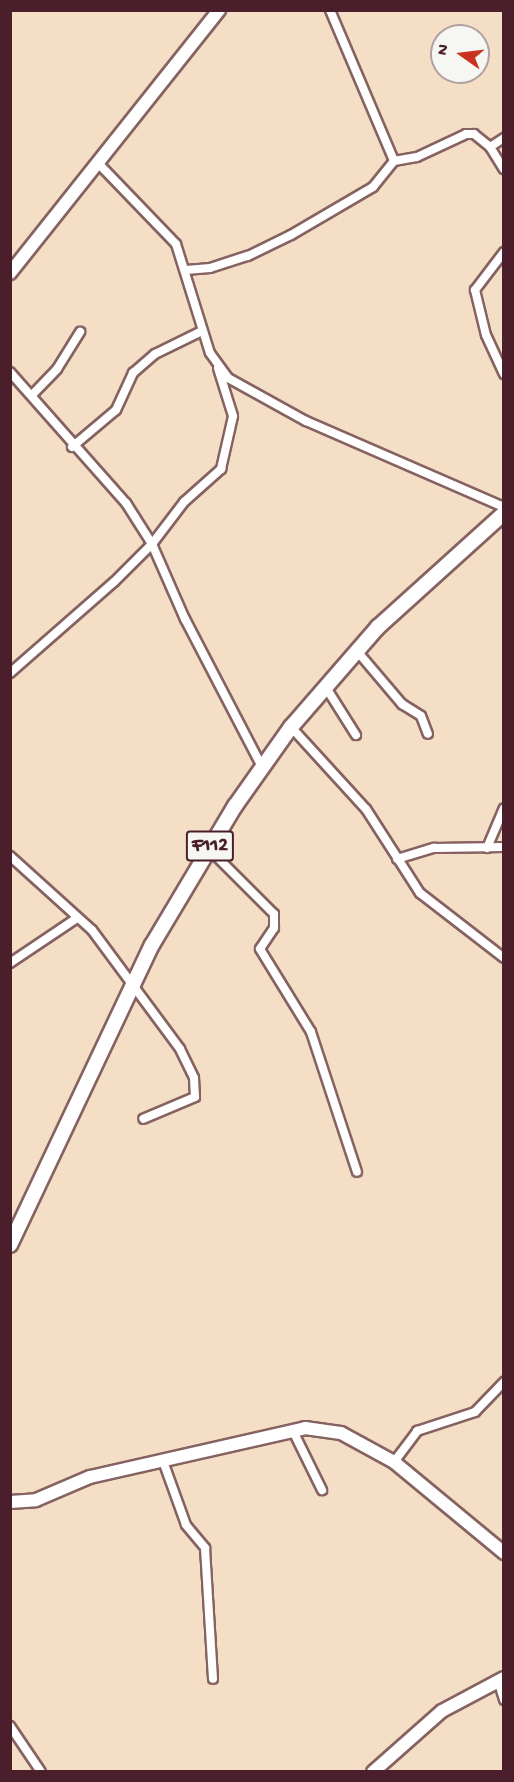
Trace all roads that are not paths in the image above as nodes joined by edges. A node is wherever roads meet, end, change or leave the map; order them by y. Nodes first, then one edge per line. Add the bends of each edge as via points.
1 (219, 10) edge
2 (330, 10) edge
3 (504, 138) edge
4 (490, 147) junction
5 (394, 161) junction
6 (98, 163) junction
7 (504, 169) edge
8 (504, 252) edge
9 (186, 270) junction
10 (10, 273) edge
11 (202, 331) junction
12 (80, 332) dead end
13 (217, 365) junction
14 (10, 372) edge
15 (504, 374) edge
16 (32, 395) junction
17 (72, 447) junction
18 (504, 507) edge
19 (504, 513) edge
20 (152, 544) junction
21 (357, 651) junction
22 (10, 673) edge
23 (325, 686) junction
24 (291, 727) junction
25 (428, 734) dead end
26 (356, 735) dead end
27 (262, 767) junction
28 (504, 808) edge
29 (504, 847) edge
30 (208, 848) junction
31 (487, 848) junction
32 (10, 856) edge
33 (397, 859) junction
34 (77, 918) junction
35 (504, 957) edge
36 (10, 963) edge
37 (134, 981) junction
38 (143, 1119) dead end
39 (357, 1172) dead end
40 (10, 1245) edge
41 (504, 1382) edge
42 (293, 1431) junction
43 (163, 1461) junction
44 (394, 1462) junction
45 (322, 1490) dead end
46 (10, 1502) edge
47 (504, 1553) edge
48 (213, 1679) dead end
49 (501, 1679) edge
50 (504, 1700) edge
51 (10, 1726) edge
52 (41, 1772) edge
53 (373, 1772) edge

1 - 6 main road
2 - 5 street
3 - 4 street
4 - 5 street via 474,134 465,134 417,157
4 - 7 street
5 - 9 street via 373,187 291,235 248,256
6 - 9 street via 177,244
6 - 10 main road
8 - 15 street via 475,290 486,335
9 - 11 street
11 - 13 street
11 - 17 street via 155,354 133,373 116,410
12 - 16 street via 57,369
13 - 18 street via 254,395 296,416
13 - 20 street via 233,416 223,466 184,502
14 - 16 street
16 - 17 street
17 - 20 street via 126,503
19 - 21 main road, F112 via 426,580
20 - 22 street via 70,623
20 - 27 street via 185,619
21 - 23 main road, F112
21 - 25 street via 402,704 421,716
23 - 24 main road, F112
23 - 26 street
24 - 27 main road, F112
24 - 33 street via 366,809
27 - 30 main road, F112
28 - 31 street
29 - 31 street
30 - 37 main road, F112
30 - 39 street via 274,914 277,922 260,949 311,1032
31 - 33 street via 434,848
32 - 34 street
33 - 35 street via 420,893
34 - 36 street
34 - 37 street via 92,930
37 - 38 street via 168,1028 197,1092 189,1102
37 - 40 main road, F112
41 - 44 street via 475,1412 417,1431
42 - 43 main road
42 - 44 main road via 305,1428 341,1433
42 - 45 street
43 - 46 main road via 90,1477 36,1500
43 - 48 street via 186,1525 205,1548
44 - 47 main road
49 - 50 street
49 - 53 main road via 442,1712
51 - 52 street

